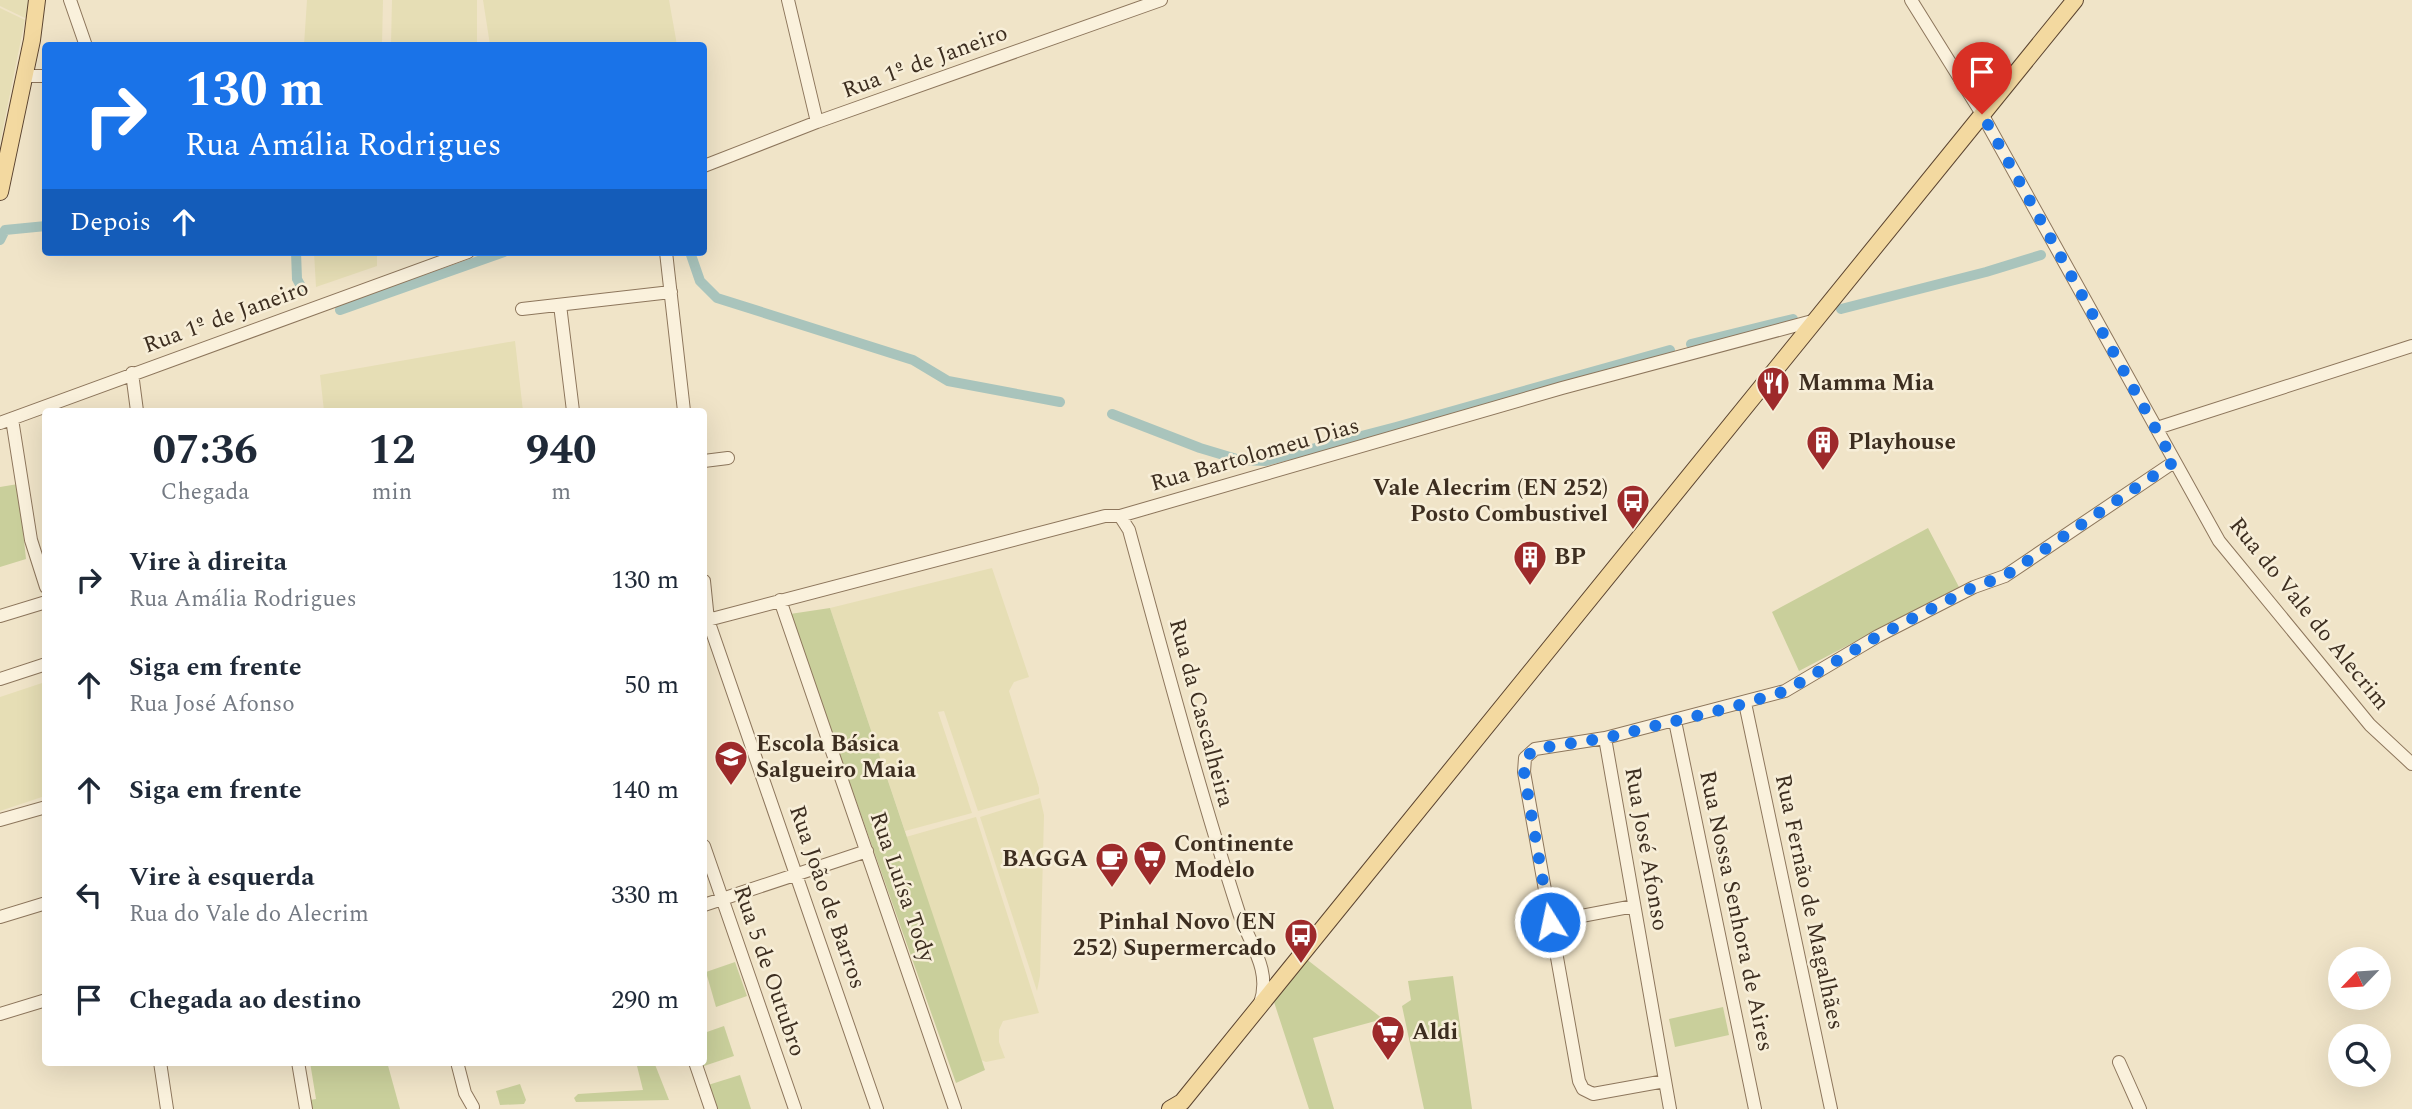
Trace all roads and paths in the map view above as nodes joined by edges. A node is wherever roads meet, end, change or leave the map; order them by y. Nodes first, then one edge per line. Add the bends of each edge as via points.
1 (37, 0) edge
2 (70, 0) edge
3 (789, 0) edge
4 (1161, 0) edge
5 (1911, 0) edge
6 (2075, 0) edge
7 (85, 42) edge
8 (24, 76) junction
9 (42, 76) edge
10 (1982, 114) junction
11 (817, 122) junction
12 (707, 165) edge
13 (0, 192) edge
14 (457, 256) edge
15 (666, 256) edge
16 (671, 292) junction
17 (560, 305) junction
18 (522, 309) dead end
19 (1816, 320) junction
20 (2412, 346) edge
21 (132, 373) junction
22 (137, 408) edge
23 (573, 408) edge
24 (684, 408) edge
25 (6, 421) edge
26 (2157, 428) junction
27 (728, 458) dead end
28 (707, 461) edge
29 (2174, 462) junction
30 (1120, 516) junction
31 (42, 574) edge
32 (780, 600) junction
33 (42, 603) edge
34 (0, 616) edge
35 (707, 620) edge
36 (707, 623) edge
37 (42, 665) edge
38 (0, 679) edge
39 (1745, 703) junction
40 (1675, 721) junction
41 (1605, 738) junction
42 (2412, 764) edge
43 (42, 808) edge
44 (0, 820) edge
45 (867, 851) junction
46 (707, 855) edge
47 (797, 873) junction
48 (722, 898) junction
49 (707, 904) edge
50 (42, 905) edge
51 (1634, 906) junction
52 (5, 915) edge
53 (1550, 922) junction
54 (1259, 960) junction
55 (1289, 969) junction
56 (40, 1002) edge
57 (1259, 1007) junction
58 (0, 1014) edge
59 (2119, 1062) dead end
60 (161, 1066) edge
61 (299, 1066) edge
62 (458, 1066) edge
63 (696, 1066) edge
64 (1665, 1081) junction
65 (1178, 1107) edge
66 (475, 1108) edge
67 (167, 1109) edge
68 (306, 1109) edge
69 (711, 1109) edge
70 (795, 1109) edge
71 (877, 1109) edge
72 (955, 1109) edge
73 (1670, 1109) edge
74 (1755, 1109) edge
75 (1831, 1109) edge
76 (2140, 1109) edge

1 - 8 main road
2 - 7 street
3 - 11 street
4 - 11 street, Rua 1º de Janeiro
5 - 10 street, Rua do Vale do Alecrim
6 - 10 main road
8 - 9 street
8 - 13 main road
10 - 19 main road
10 - 26 street, Rua do Vale do Alecrim
11 - 12 street, Rua 1º de Janeiro
14 - 21 street, Rua 1º de Janeiro
15 - 16 street
16 - 17 street
16 - 24 street
17 - 18 street
17 - 23 street
19 - 30 street, Rua Bartolomeu Dias
19 - 55 main road
20 - 26 street
21 - 22 street
21 - 25 street, Rua 1º de Janeiro
25 - 31 street
26 - 29 street, Rua do Vale do Alecrim
27 - 28 street
29 - 39 street, Rua José Afonso via 2005,576 1878,636 1786,691
29 - 42 street, Rua do Vale do Alecrim via 2220,541 2370,725
30 - 32 street, Rua Bartolomeu Dias via 1105,516
30 - 54 street, Rua da Cascalheira via 1129,530 1204,806
32 - 35 street, Rua Bartolomeu Dias
32 - 45 street, Rua Luísa Tody
33 - 34 street
36 - 47 street, Rua João de Barros
37 - 38 street
39 - 40 street, Rua José Afonso
39 - 75 street, Rua Fernão de Magalhães
40 - 41 street, Rua José Afonso
40 - 74 street, Rua Nossa Senhora de Aires
41 - 51 street, Rua José Afonso
41 - 53 street via 1535,749 1525,758
43 - 44 street
45 - 47 street
45 - 72 street, Rua Luísa Tody
46 - 48 street, Rua 5 de Outubro
47 - 48 street
47 - 71 street, Rua João de Barros
48 - 49 street
48 - 70 street, Rua 5 de Outubro
50 - 52 street
51 - 53 street
51 - 64 street, Rua José Afonso
53 - 64 street via 1583,1089 1593,1094
54 - 55 street via 1275,973
54 - 57 street, Rua da Cascalheira via 1265,986
55 - 57 main road
56 - 58 street
57 - 65 main road
59 - 76 street
60 - 67 street
61 - 68 street
62 - 66 street via 465,1093
63 - 69 street
64 - 73 street, Rua José Afonso

